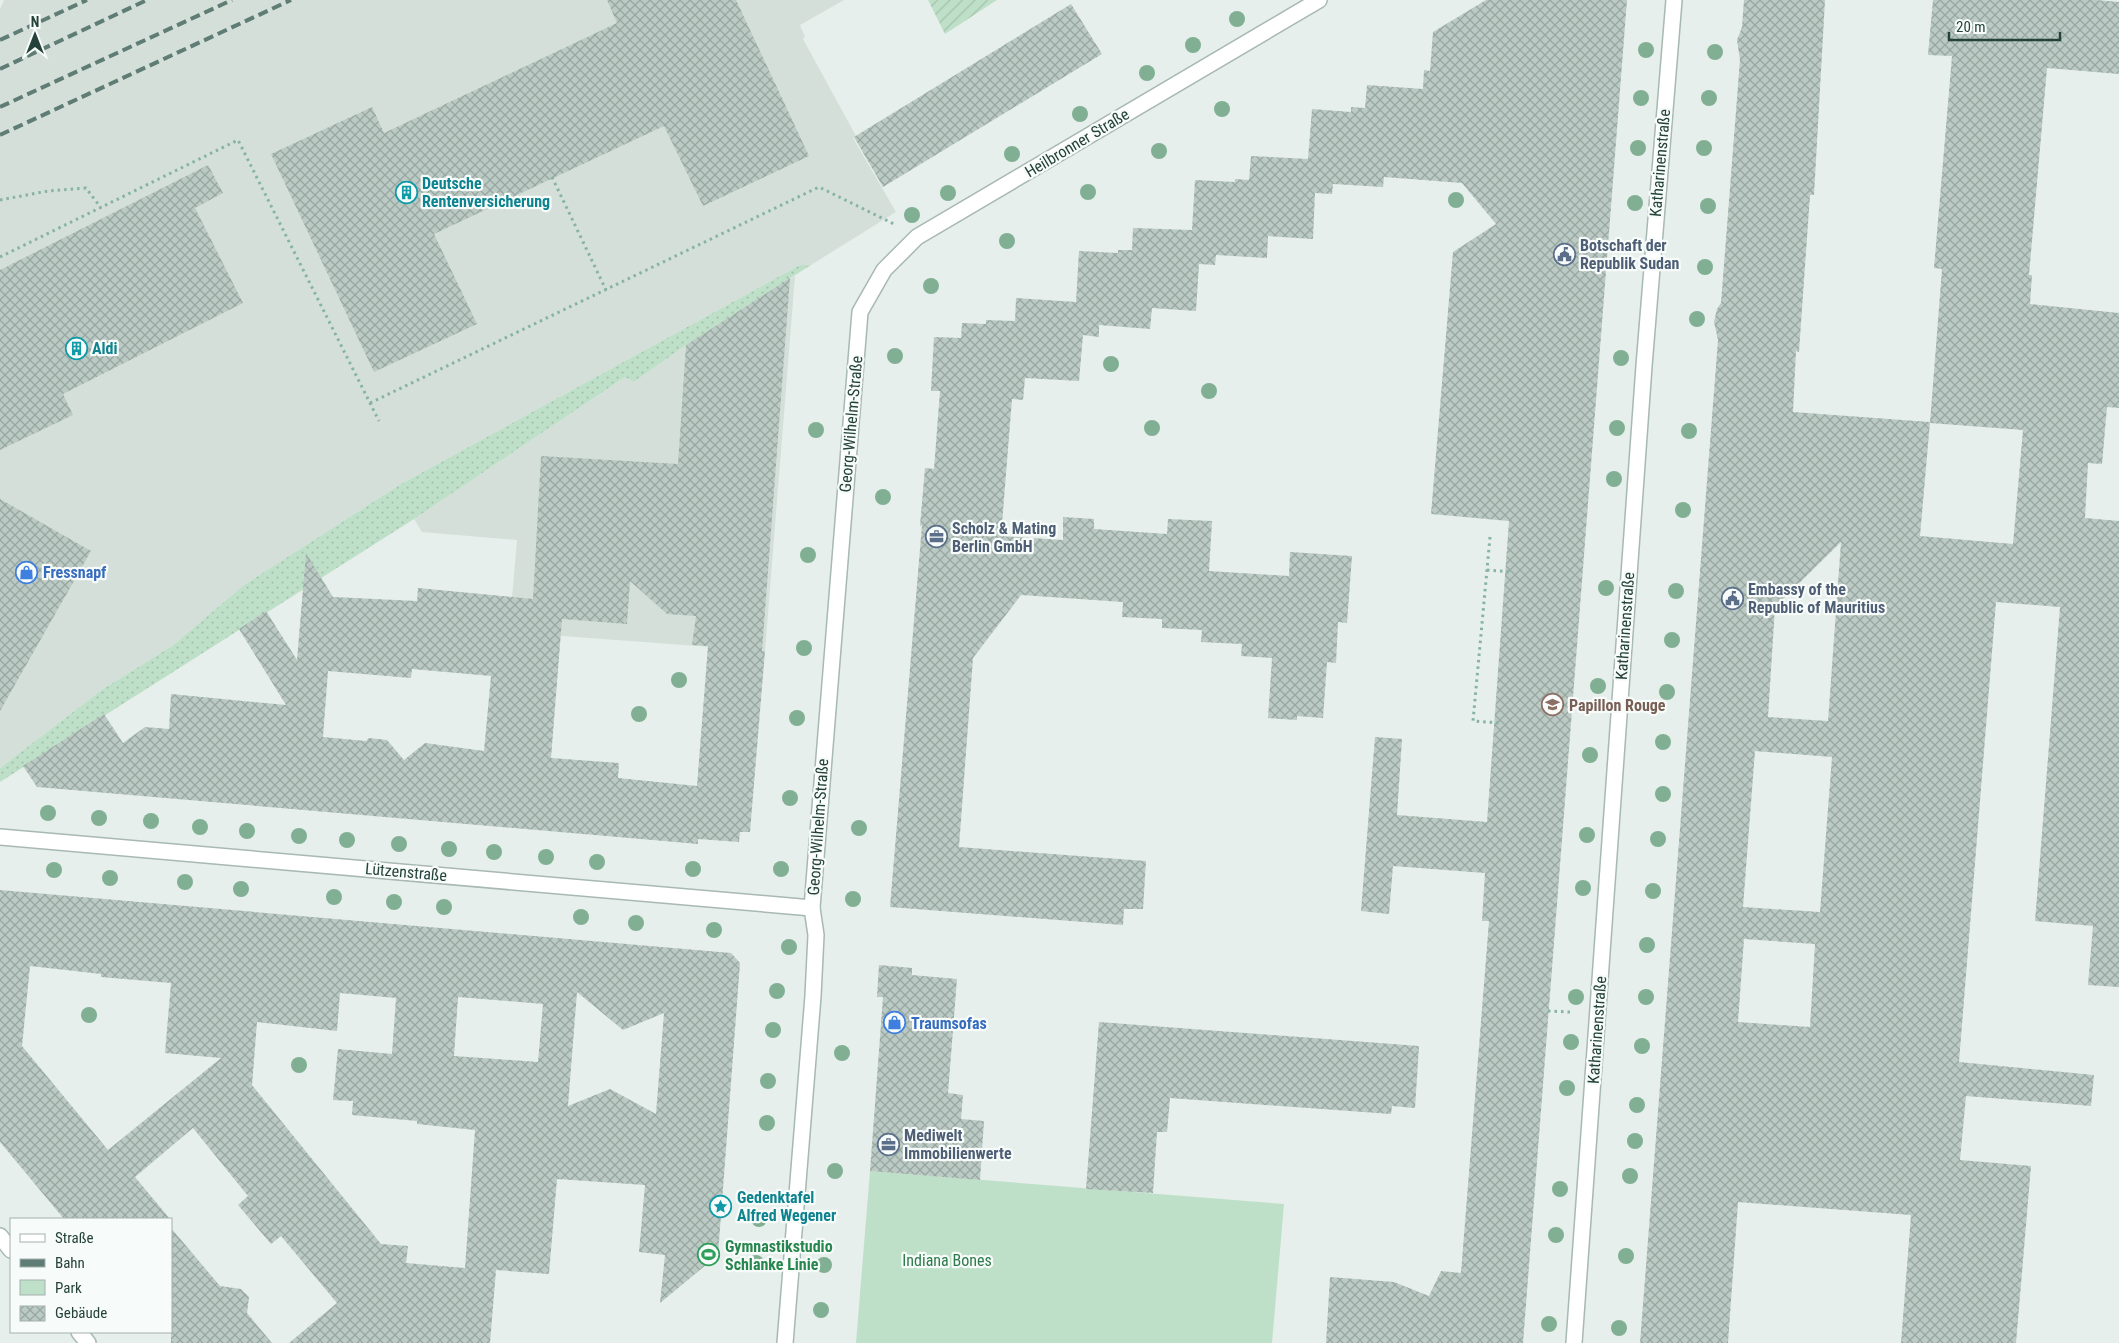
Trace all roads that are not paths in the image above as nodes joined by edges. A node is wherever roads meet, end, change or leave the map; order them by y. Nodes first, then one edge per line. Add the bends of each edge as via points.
1 (1319, 0) edge
2 (1674, 0) edge
3 (860, 312) joint
4 (0, 837) edge
5 (812, 908) junction
6 (0, 1236) edge
7 (10, 1249) edge
8 (80, 1333) edge
9 (88, 1343) edge
10 (785, 1343) edge
11 (1574, 1343) edge

1 - 3 street, Heilbronner Straße via 917,237 884,270
2 - 11 street, Katharinenstraße via 1644,366
3 - 5 street, Georg-Wilhelm-Straße
4 - 5 street, Lützenstraße
5 - 10 street, Georg-Wilhelm-Straße via 816,935 813,996
6 - 7 street
8 - 9 street

